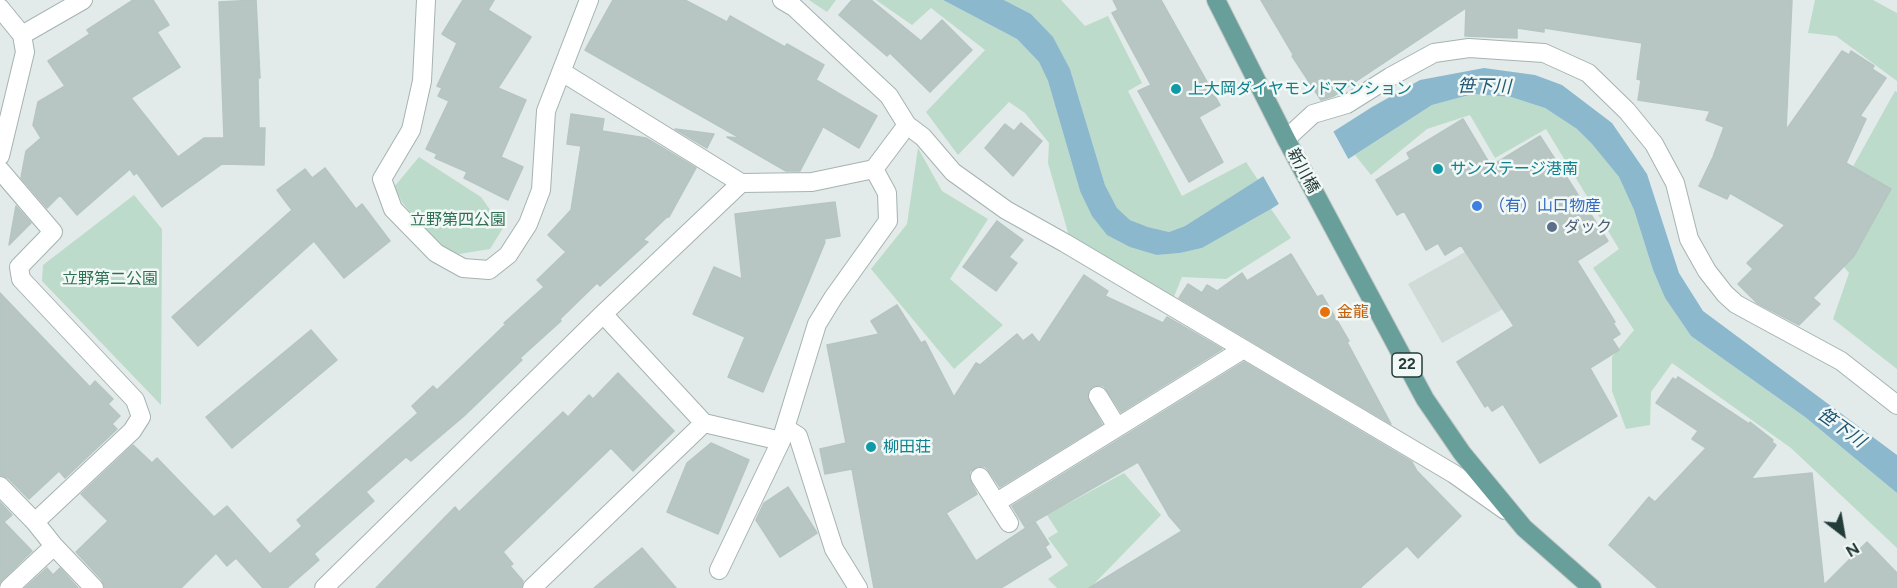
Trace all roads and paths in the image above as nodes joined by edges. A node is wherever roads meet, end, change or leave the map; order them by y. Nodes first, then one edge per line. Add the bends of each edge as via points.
1 (83, 0) edge
2 (426, 0) edge
3 (589, 0) edge
4 (782, 0) edge
5 (1216, 0) edge
6 (0, 8) edge
7 (22, 35) junction
8 (562, 72) junction
9 (907, 125) junction
10 (1286, 139) junction
11 (0, 156) edge
12 (874, 169) junction
13 (0, 170) edge
14 (741, 183) junction
15 (603, 314) junction
16 (1242, 350) junction
17 (1098, 396) dead end
18 (1897, 405) edge
19 (704, 423) junction
20 (1117, 427) junction
21 (783, 435) junction
22 (980, 477) dead end
23 (0, 486) edge
24 (997, 502) junction
25 (1514, 516) junction
26 (35, 522) junction
27 (1009, 523) dead end
28 (54, 546) junction
29 (719, 570) dead end
30 (9, 588) edge
31 (94, 588) edge
32 (324, 588) edge
33 (532, 588) edge
34 (858, 588) edge
35 (1592, 588) edge

1 - 7 street
2 - 8 street via 422,81 411,130 382,180 393,209 436,253 463,268 489,270 508,255 528,224 541,190 546,111
3 - 8 street
4 - 9 street via 889,96
5 - 10 main road, 22
6 - 7 street
7 - 11 street via 24,52
8 - 14 street
9 - 12 street
9 - 16 street via 923,137 953,172 1006,210
10 - 18 street via 1313,114 1347,104 1434,53 1469,48 1544,53 1588,74 1628,111 1654,144 1675,183 1689,239 1725,294 1736,304 1841,361
10 - 25 main road, 新川橋 / 22 via 1425,399 1462,453
12 - 14 street via 812,182
12 - 21 street via 886,193 888,221 817,324
13 - 26 street via 53,232 19,267 21,279 135,400 141,417 132,431
14 - 15 street
15 - 19 street
15 - 32 street
16 - 20 street
16 - 25 street via 1454,474
17 - 20 street
19 - 21 street
19 - 33 street
20 - 24 street
21 - 29 street
21 - 34 street via 798,436 834,549
22 - 24 street
23 - 26 street
24 - 27 street
25 - 35 main road, 22
26 - 28 street
28 - 30 street
28 - 31 street

